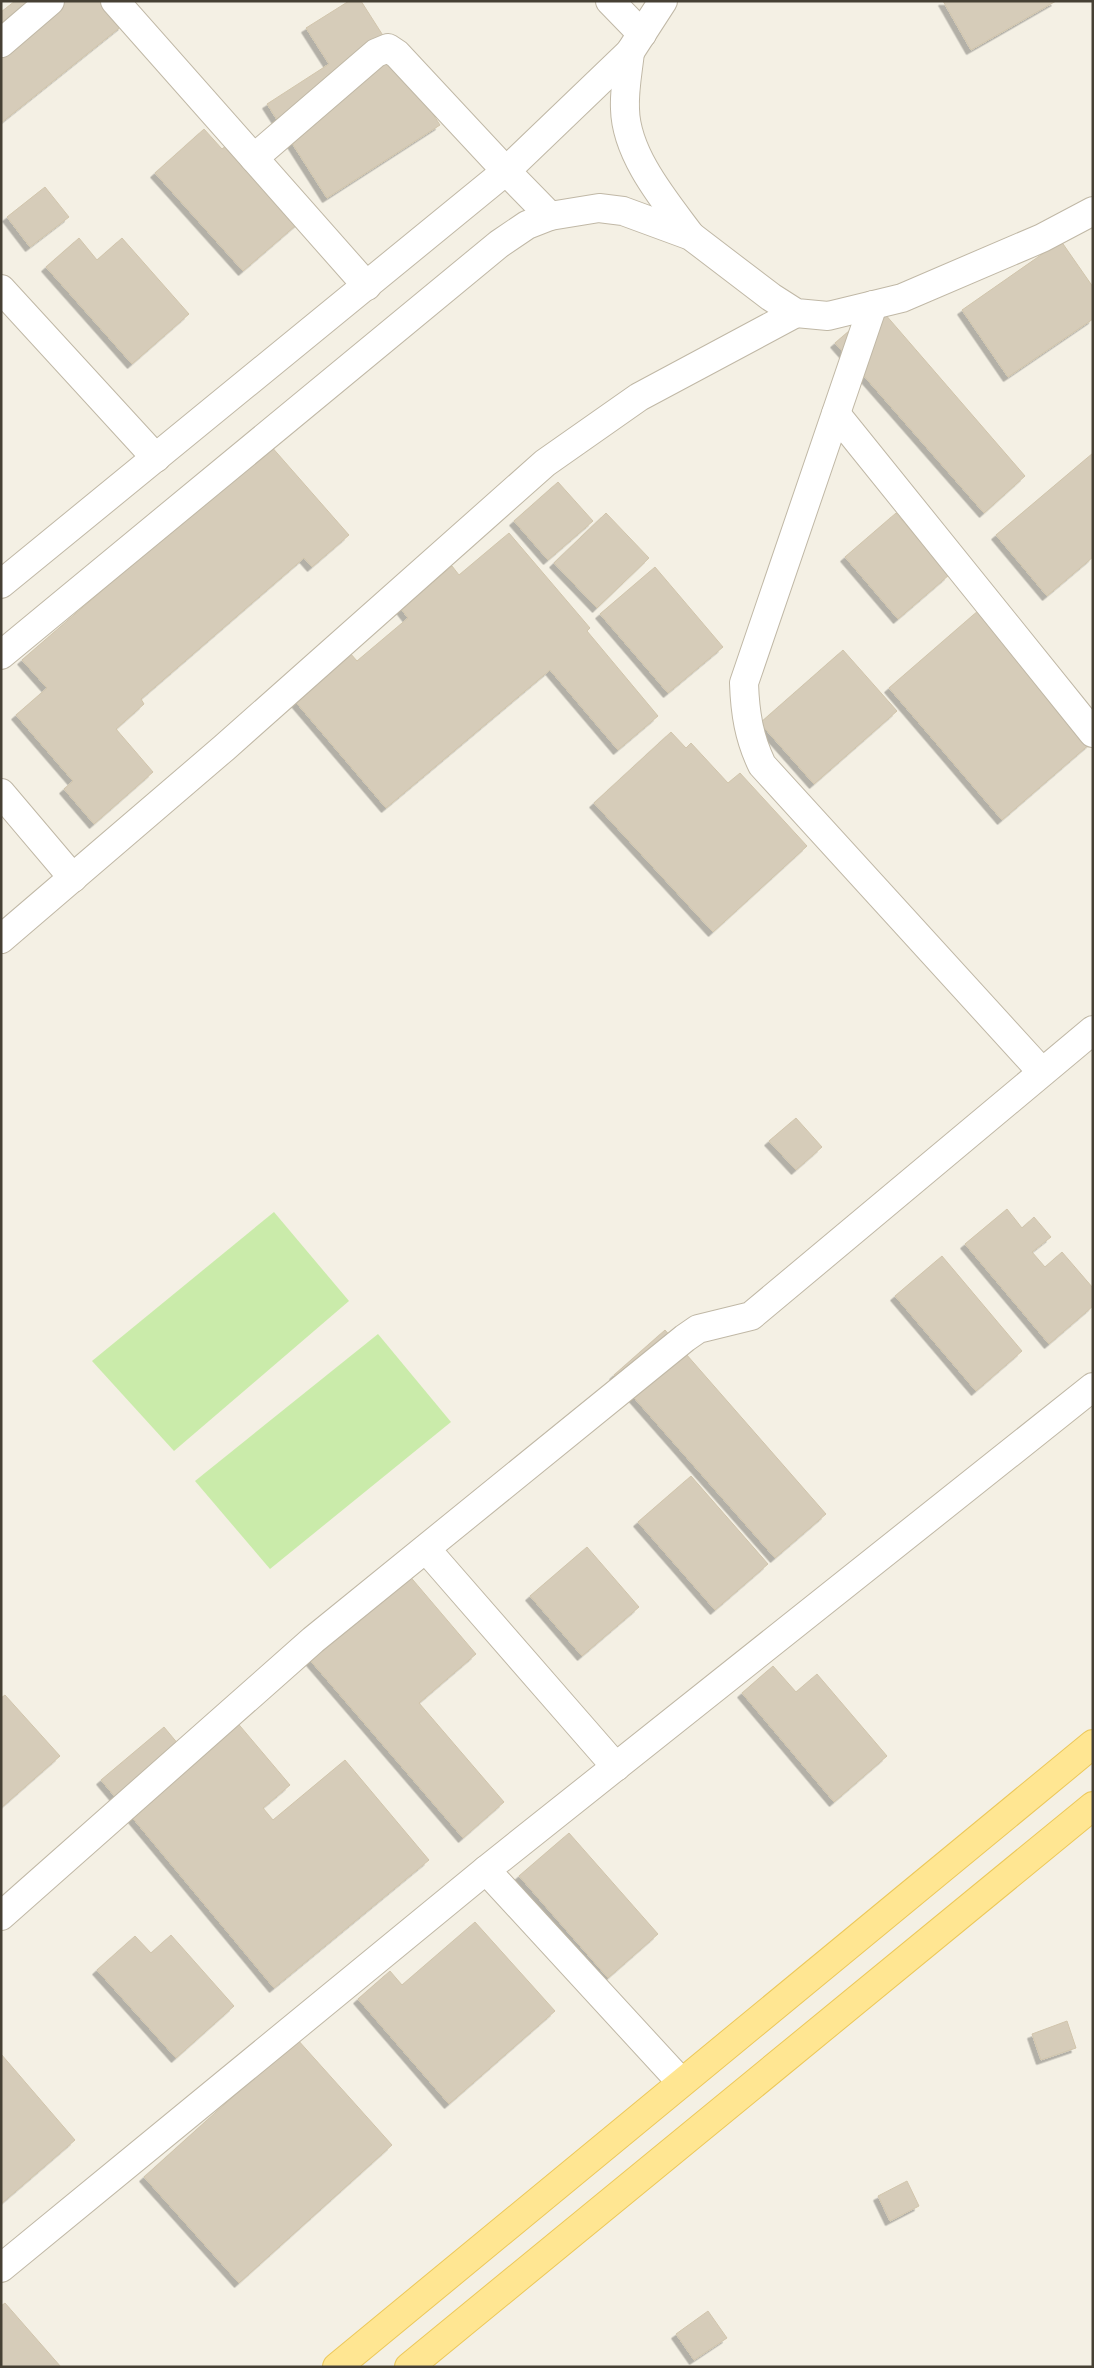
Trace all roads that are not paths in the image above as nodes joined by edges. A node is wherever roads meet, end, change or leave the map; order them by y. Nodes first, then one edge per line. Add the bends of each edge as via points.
1 (50, 1) edge
2 (115, 1) edge
3 (610, 1) edge
4 (663, 1) edge
5 (1, 43) edge
6 (636, 43) junction
7 (254, 158) junction
8 (506, 172) junction
9 (1093, 211) edge
10 (550, 216) junction
11 (691, 236) junction
12 (367, 286) junction
13 (1, 289) edge
14 (873, 305) junction
15 (796, 313) junction
16 (836, 414) junction
17 (156, 458) junction
18 (1, 584) edge
19 (1, 655) edge
20 (1093, 733) edge
21 (1, 793) edge
22 (73, 878) junction
23 (1, 940) edge
24 (1093, 1030) edge
25 (1042, 1072) junction
26 (1093, 1388) edge
27 (426, 1549) junction
28 (1093, 1744) edge
29 (616, 1767) junction
30 (1093, 1806) edge
31 (486, 1870) junction
32 (1, 1916) edge
33 (681, 2082) junction
34 (1, 2268) edge
35 (337, 2367) edge
36 (409, 2367) edge

1 - 5 street
2 - 7 street
3 - 6 street
4 - 6 street
6 - 8 street
6 - 11 street via 625,110 630,136 650,181
7 - 8 street via 376,53 388,48
7 - 12 street
8 - 10 street
8 - 12 street
9 - 14 street via 1025,246 902,298
10 - 11 street via 607,209
10 - 19 street via 528,225 499,244
11 - 15 street
12 - 17 street
13 - 17 street
14 - 15 street via 828,316
14 - 16 street
15 - 22 street via 639,397 545,463
16 - 20 street
16 - 25 street via 744,683 753,748 762,765
17 - 18 street
21 - 22 street
22 - 23 street
24 - 25 street
25 - 27 street via 751,1316 698,1329 685,1338
26 - 29 street
27 - 29 street
27 - 32 street via 313,1640
28 - 33 main road
29 - 31 street
30 - 36 main road
31 - 33 street
31 - 34 street
33 - 35 main road

